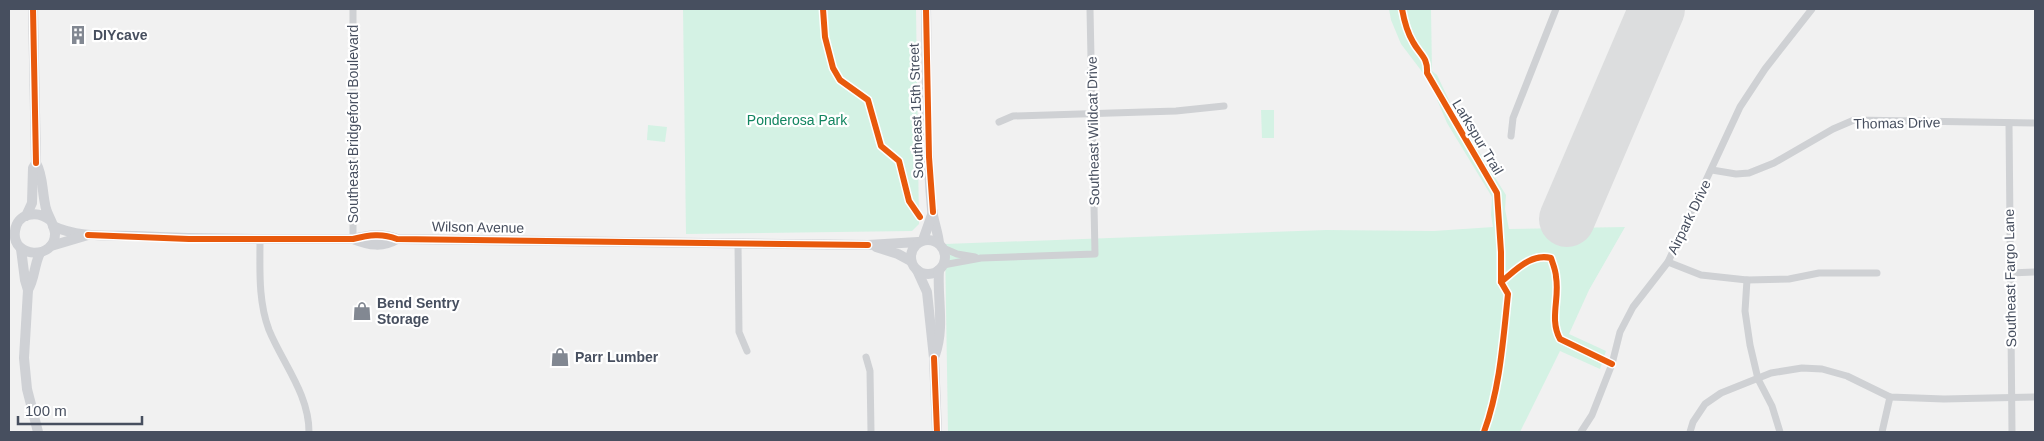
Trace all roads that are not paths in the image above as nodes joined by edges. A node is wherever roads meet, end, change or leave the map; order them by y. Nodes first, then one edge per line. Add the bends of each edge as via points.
1 (33, 9) edge
2 (353, 9) edge
3 (926, 9) edge
4 (1090, 9) edge
5 (1556, 9) edge
6 (1812, 9) edge
7 (1224, 106) dead end
8 (1093, 113) junction
9 (999, 122) dead end
10 (2009, 123) junction
11 (2035, 123) edge
12 (1511, 136) dead end
13 (36, 163) junction
14 (1712, 170) junction
15 (932, 212) junction
16 (26, 216) junction
17 (52, 223) junction
18 (13, 226) edge
19 (88, 235) junction
20 (260, 239) junction
21 (354, 239) junction
22 (921, 241) junction
23 (738, 244) junction
24 (16, 245) edge
25 (868, 245) junction
26 (941, 245) junction
27 (51, 246) junction
28 (40, 253) junction
29 (981, 258) junction
30 (1668, 262) junction
31 (914, 266) junction
32 (941, 267) junction
33 (2035, 272) edge
34 (1877, 273) dead end
35 (2010, 273) junction
36 (1747, 280) junction
37 (28, 290) junction
38 (747, 350) dead end
39 (866, 357) dead end
40 (934, 358) junction
41 (1758, 379) junction
42 (1890, 397) junction
43 (2012, 397) junction
44 (2035, 397) edge
45 (38, 432) edge
46 (309, 432) edge
47 (871, 432) edge
48 (937, 432) edge
49 (1581, 432) edge
50 (1690, 432) edge
51 (1780, 432) edge
52 (1882, 432) edge
53 (2012, 432) edge

1 - 13 street
2 - 21 street, Southeast Bridgeford Boulevard
3 - 15 street, Southeast 15th Street
4 - 8 street, Southeast Wildcat Drive
5 - 12 street via 1513,118
6 - 14 street, Airpark Drive via 1740,107
7 - 8 street
8 - 9 street via 1013,116
8 - 29 street, Southeast Wildcat Drive via 1095,254
10 - 11 street, Thomas Drive
10 - 14 street, Thomas Drive via 1854,120 1749,173
10 - 35 street, Southeast Fargo Lane
13 - 16 street via 32,168 32,203
13 - 17 street
14 - 30 street, Airpark Drive
15 - 22 street, Southeast 15th Street
15 - 26 street, Southeast 15th Street
16 - 17 street via 38,214
16 - 18 street
17 - 19 street, Wilson Avenue via 63,231
17 - 27 street via 54,240
18 - 24 street
19 - 20 street, Wilson Avenue
19 - 27 street, Wilson Avenue
20 - 21 street, Wilson Avenue
20 - 46 street via 261,299 269,330 303,397
21 - 23 street, Wilson Avenue via 388,235 397,239
22 - 25 street, Wilson Avenue
22 - 26 street via 934,240
22 - 31 street via 912,251
23 - 25 street, Wilson Avenue
23 - 38 street via 739,332
24 - 28 street via 27,252
24 - 37 street
25 - 31 street, Wilson Avenue via 898,254
26 - 29 street via 957,254
26 - 32 street via 945,253
27 - 28 street
28 - 37 street
29 - 32 street
30 - 36 street via 1701,275
30 - 49 street, Airpark Drive via 1624,324 1592,415
31 - 32 street via 928,274
31 - 40 street via 927,292
32 - 40 street via 938,291 940,343
33 - 35 street
34 - 36 street via 1819,273 1789,279
35 - 43 street, Southeast Fargo Lane
36 - 41 street via 1745,311
37 - 45 street via 24,358 27,389
39 - 47 street via 870,371
40 - 48 street
41 - 42 street via 1782,371 1822,369 1847,376
41 - 50 street via 1721,393 1705,404
41 - 51 street via 1772,406
42 - 43 street
42 - 52 street
43 - 44 street
43 - 53 street, Southeast Fargo Lane

